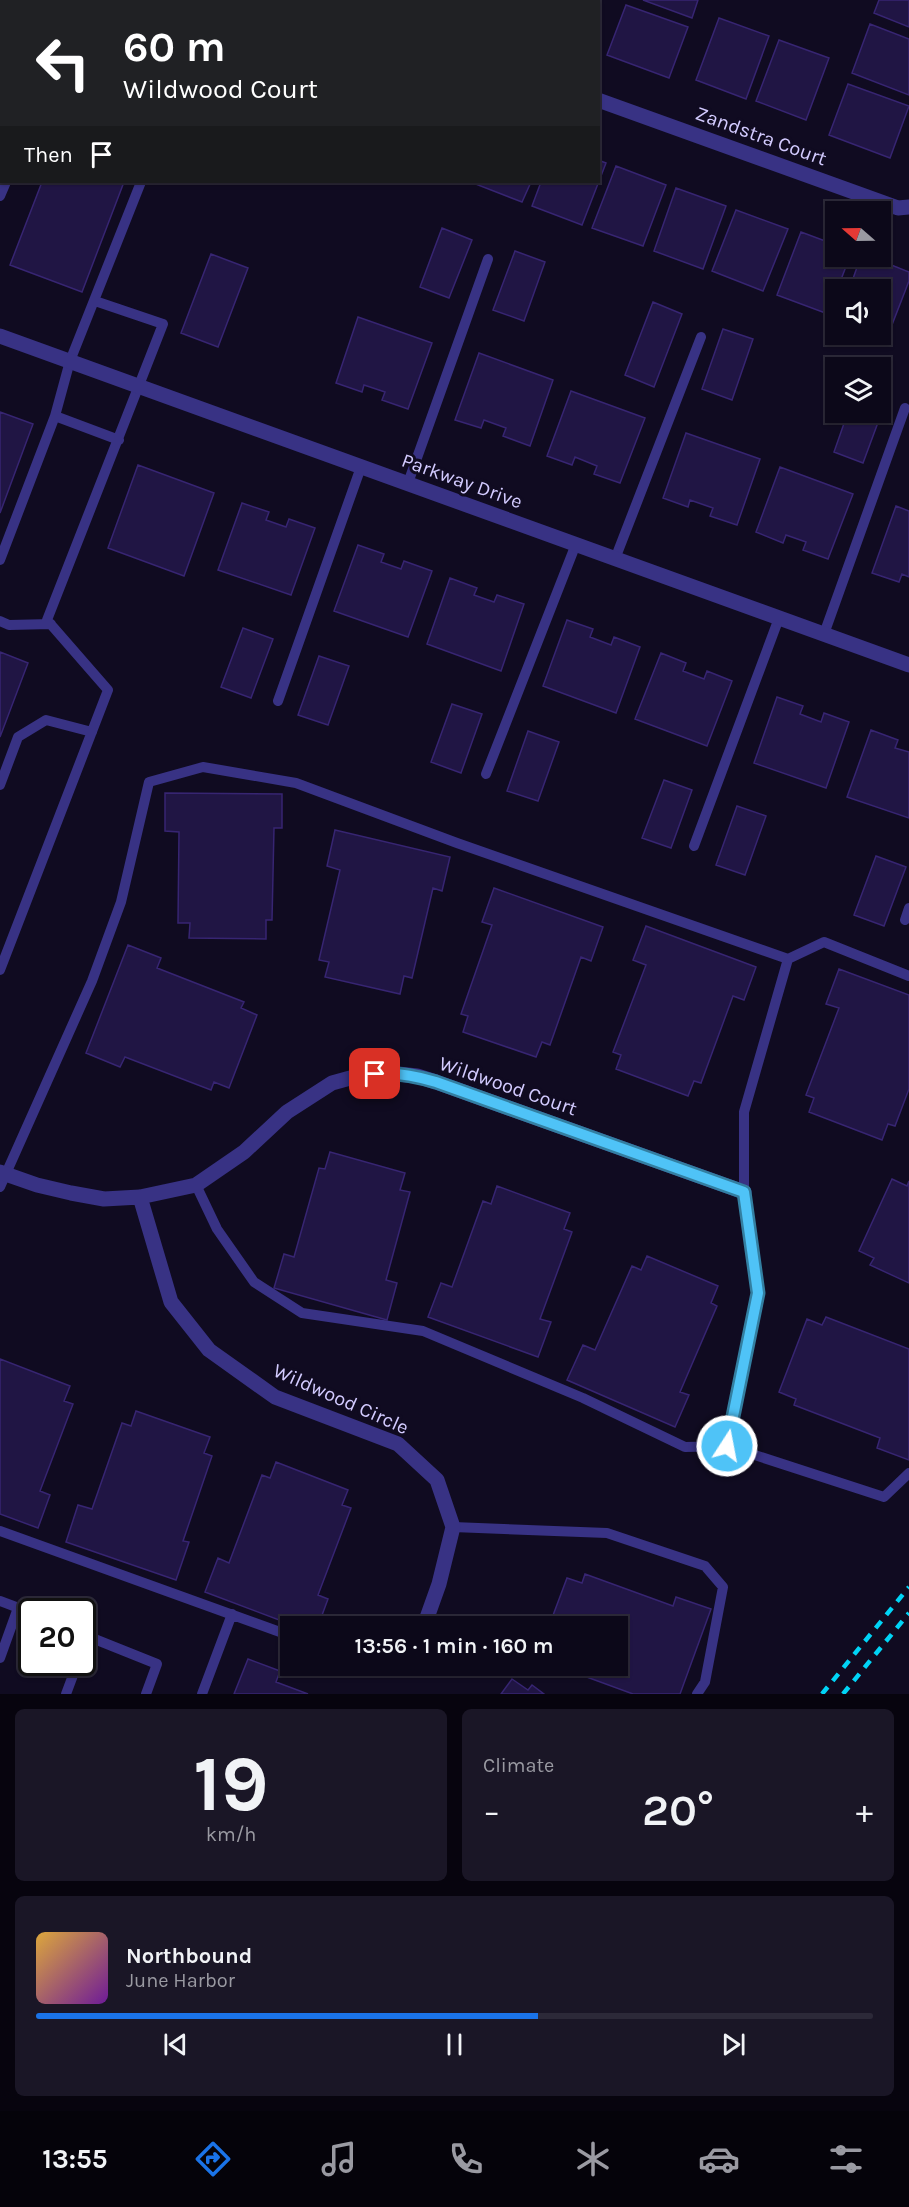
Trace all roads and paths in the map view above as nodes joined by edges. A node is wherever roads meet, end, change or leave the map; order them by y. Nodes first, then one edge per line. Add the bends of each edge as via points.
1 (600, 101) edge
2 (141, 183) edge
3 (909, 207) edge
4 (488, 259) dead end
5 (94, 301) junction
6 (0, 336) edge
7 (701, 337) dead end
8 (70, 361) junction
9 (140, 387) junction
10 (905, 408) dead end
11 (55, 417) junction
12 (119, 440) junction
13 (361, 467) junction
14 (408, 483) junction
15 (576, 544) junction
16 (615, 558) junction
17 (0, 560) edge
18 (779, 618) junction
19 (0, 621) edge
20 (51, 624) junction
21 (824, 634) junction
22 (909, 665) edge
23 (278, 701) dead end
24 (92, 732) junction
25 (486, 774) dead end
26 (0, 785) edge
27 (694, 846) dead end
28 (909, 908) edge
29 (905, 920) dead end
30 (788, 960) junction
31 (0, 970) edge
32 (909, 976) edge
33 (2, 1178) edge
34 (196, 1185) junction
35 (744, 1192) junction
36 (140, 1197) junction
37 (727, 1446) junction
38 (909, 1473) edge
39 (453, 1527) junction
40 (0, 1531) edge
41 (0, 1601) edge
42 (18, 1608) joint
43 (232, 1614) junction
44 (428, 1616) edge
45 (280, 1632) edge
46 (96, 1639) edge
47 (0, 1658) edge
48 (73, 1676) edge
49 (66, 1694) edge
50 (146, 1694) edge
51 (202, 1694) edge
52 (698, 1694) edge

1 - 3 street, Zandstra Court via 898,208
2 - 5 lane
4 - 14 lane
5 - 8 lane
5 - 9 lane via 163,324
6 - 8 street, Parkway Drive
7 - 16 lane
8 - 9 street, Parkway Drive
8 - 11 lane
9 - 12 lane
9 - 13 street, Parkway Drive
10 - 21 lane
11 - 12 lane
11 - 17 lane
12 - 20 lane via 47,620
13 - 14 street, Parkway Drive
13 - 23 lane
14 - 15 street, Parkway Drive
15 - 16 street, Parkway Drive
15 - 25 lane
16 - 18 street, Parkway Drive
18 - 21 street, Parkway Drive
18 - 27 lane
19 - 20 lane via 9,625
20 - 24 lane via 108,690
21 - 22 street, Parkway Drive
24 - 26 lane via 46,720 18,736
24 - 31 lane
28 - 29 lane
30 - 32 lane via 824,942
30 - 33 lane via 296,783 203,767 149,782 121,902 95,971
30 - 35 lane via 744,1113
33 - 36 street, Wildwood Court via 105,1199
34 - 35 street, Wildwood Court via 244,1152 287,1112 332,1083 389,1073 436,1082
34 - 36 street, Wildwood Court
34 - 37 lane via 217,1229 254,1282 302,1313 423,1331 583,1398 685,1447
35 - 37 lane via 758,1293
36 - 39 street, Wildwood Circle via 171,1302 209,1350 275,1397 398,1444 437,1480
37 - 38 lane via 884,1497
39 - 44 street via 440,1584
39 - 52 lane via 607,1533 705,1566 723,1587 705,1682
40 - 43 lane
41 - 42 lane
42 - 47 lane
43 - 45 lane
43 - 51 lane
46 - 50 lane via 157,1664
48 - 49 lane

